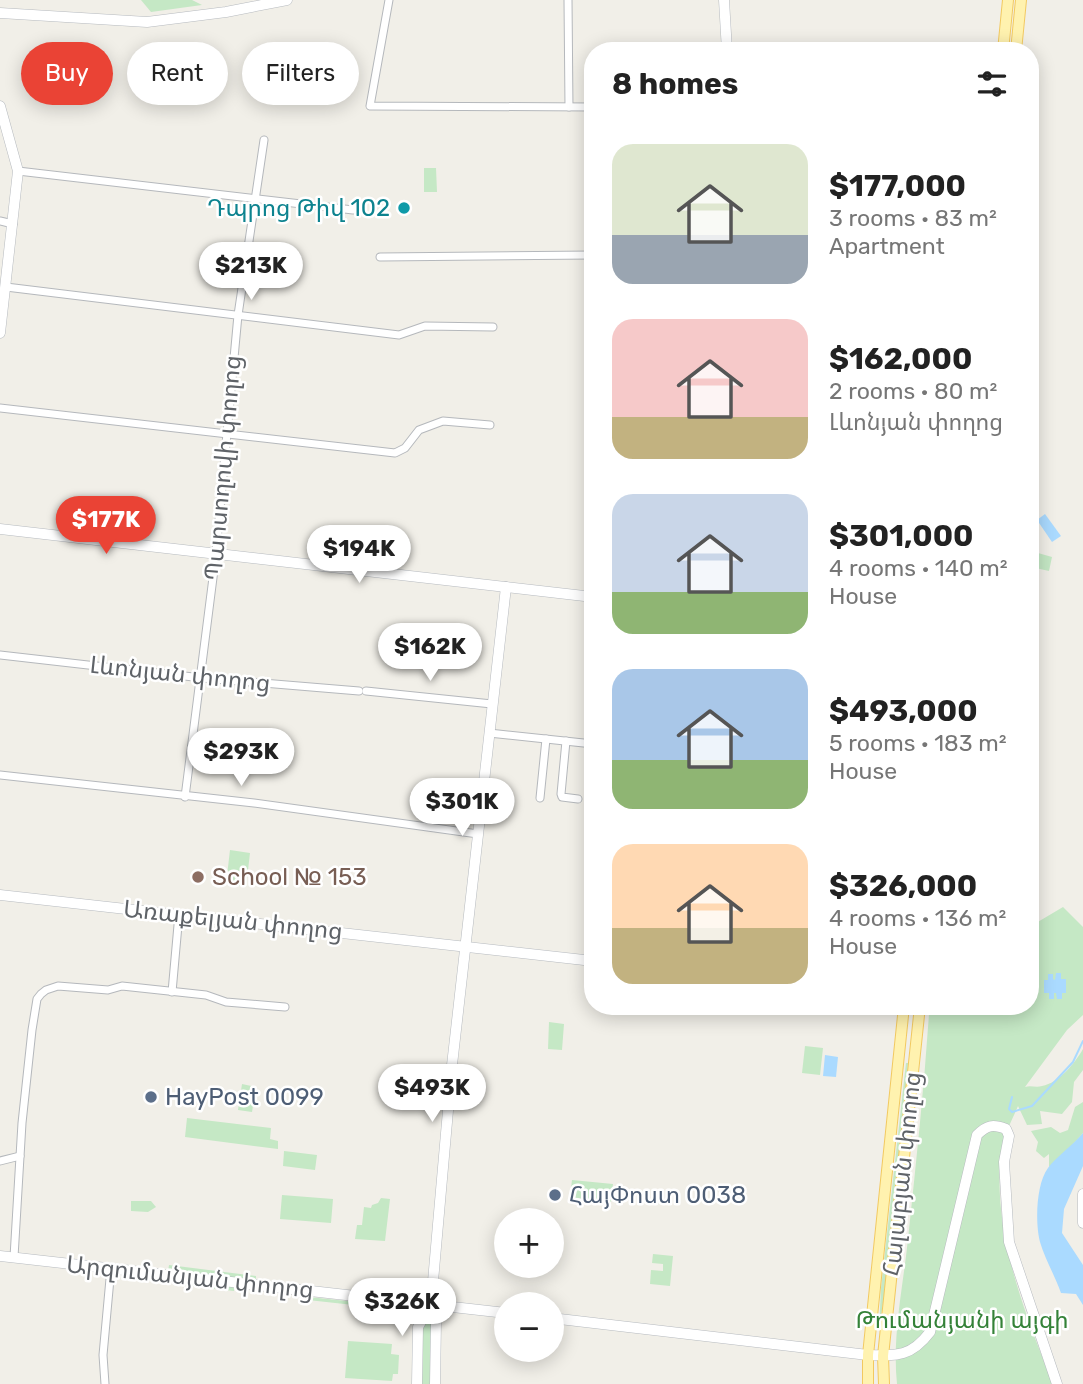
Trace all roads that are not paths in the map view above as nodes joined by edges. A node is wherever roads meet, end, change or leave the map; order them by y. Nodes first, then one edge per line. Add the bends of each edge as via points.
1 (277, 0) edge
2 (287, 0) edge
3 (389, 0) edge
4 (568, 0) edge
5 (724, 0) edge
6 (1008, 0) edge
7 (1021, 0) edge
8 (0, 12) edge
9 (726, 42) edge
10 (1004, 42) edge
11 (1017, 42) edge
12 (0, 106) edge
13 (569, 107) junction
14 (584, 107) edge
15 (264, 140) dead end
16 (18, 171) junction
17 (255, 198) junction
18 (353, 210) dead end
19 (0, 221) edge
20 (13, 224) junction
21 (584, 255) edge
22 (380, 257) dead end
23 (6, 286) junction
24 (238, 315) junction
25 (1, 318) edge
26 (493, 327) dead end
27 (0, 333) edge
28 (0, 408) edge
29 (490, 425) dead end
30 (225, 435) junction
31 (0, 528) edge
32 (216, 553) junction
33 (506, 587) junction
34 (584, 596) edge
35 (0, 655) edge
36 (202, 678) junction
37 (492, 704) junction
38 (488, 733) junction
39 (547, 739) junction
40 (566, 741) junction
41 (584, 743) edge
42 (0, 775) edge
43 (185, 797) junction
44 (540, 798) dead end
45 (578, 799) dead end
46 (478, 834) junction
47 (0, 895) edge
48 (179, 914) junction
49 (467, 946) junction
50 (584, 960) edge
51 (172, 992) junction
52 (285, 1007) dead end
53 (903, 1015) edge
54 (919, 1015) edge
55 (20, 1156) junction
56 (0, 1161) edge
57 (1083, 1194) edge
58 (1083, 1223) edge
59 (0, 1256) edge
60 (14, 1257) junction
61 (111, 1268) junction
62 (431, 1304) junction
63 (494, 1312) edge
64 (564, 1320) edge
65 (868, 1355) junction
66 (883, 1356) junction
67 (105, 1384) edge
68 (417, 1384) edge
69 (435, 1384) edge
70 (868, 1384) edge
71 (884, 1384) edge
72 (1056, 1384) edge

1 - 8 main road via 146,20
2 - 8 main road via 147,22
3 - 13 street via 370,106
4 - 13 street
5 - 9 main road
6 - 10 main road
7 - 11 main road
12 - 16 main road
13 - 14 street
15 - 17 street, Պարսողովի փողոց
16 - 17 street
16 - 20 main road
17 - 18 street
17 - 24 street, Պարսողովի փողոց
19 - 20 street
20 - 23 main road
21 - 22 street
23 - 24 street
23 - 25 main road
24 - 26 street via 399,335 425,326
24 - 30 street, Պարսողովի փողոց
25 - 27 main road
28 - 30 street
29 - 30 street via 447,420 419,430 395,453
30 - 32 street, Պարսողովի փողոց
31 - 32 main road
32 - 33 main road
32 - 36 street, Պարսողովի փողոց
33 - 34 main road
33 - 37 main road
35 - 36 street, Լևոնյան փողոց
36 - 37 street, Լևոնյան փողոց
36 - 43 street, Պարսողովի փողոց
37 - 38 main road
38 - 39 street
38 - 46 main road
39 - 40 street
39 - 44 street
40 - 41 street
40 - 45 street via 561,794
42 - 43 street
43 - 46 street
46 - 49 main road
47 - 48 main road, Առաքելյան փողոց
48 - 49 main road, Առաքելյան փողոց
48 - 51 street
49 - 50 main road, Առաքելյան փողոց
49 - 62 main road
51 - 52 street
51 - 55 street via 58,986 37,999
53 - 65 main road, Հալաբյան փողոց
54 - 66 main road, Հալաբյան փողոց
55 - 56 street
55 - 60 street
57 - 58 main road
59 - 60 main road, Արզումանյան փողոց
60 - 61 main road, Արզումանյան փողոց
61 - 62 main road, Արզումանյան փողոց
61 - 67 street
62 - 63 main road, Արզումանյան փողոց
62 - 68 main road via 418,1327
62 - 69 main road via 436,1322
64 - 65 main road
65 - 66 main road
65 - 70 main road, Հալաբյան փողոց
66 - 71 main road, Հալաբյան փողոց
66 - 72 main road via 909,1352 930,1332 978,1135 994,1125 1006,1129 1009,1136 1004,1162 1009,1242

